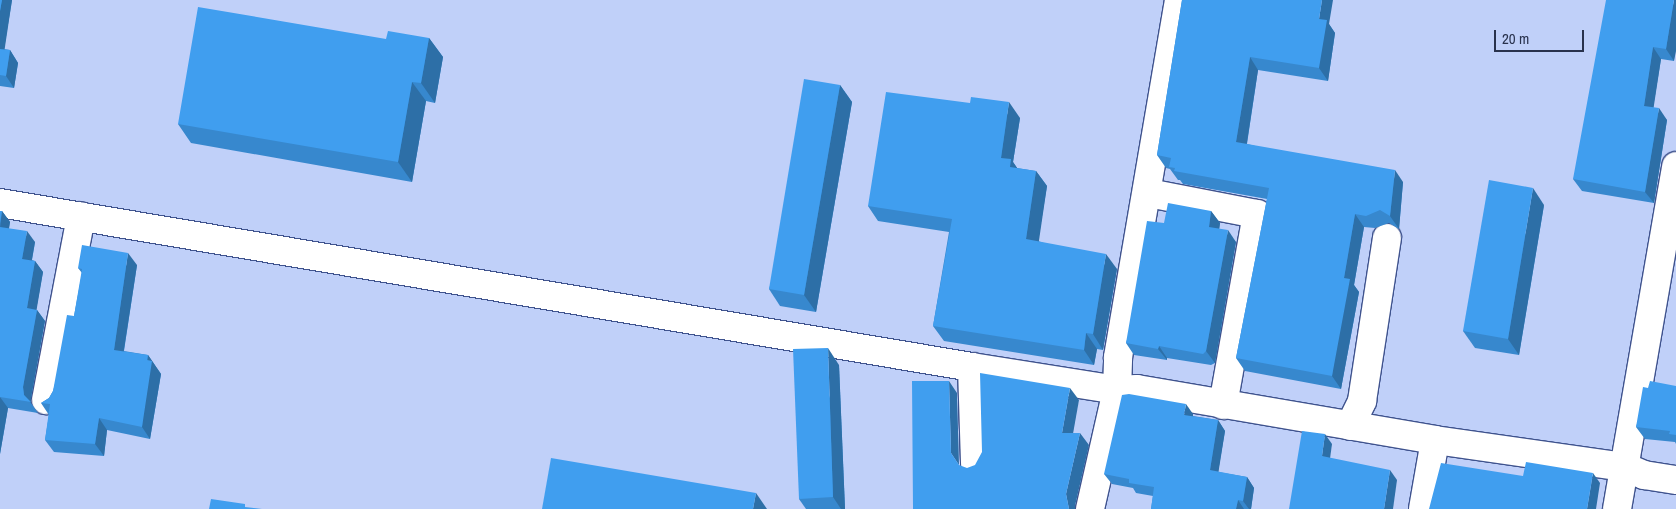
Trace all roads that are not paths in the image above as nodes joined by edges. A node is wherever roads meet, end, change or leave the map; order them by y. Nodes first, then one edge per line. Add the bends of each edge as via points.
1 (1179, 0) edge
2 (1676, 166) edge
3 (1148, 193) junction
4 (0, 203) edge
5 (81, 216) junction
6 (1388, 238) dead end
7 (972, 367) junction
8 (1117, 390) junction
9 (46, 400) edge
10 (1223, 405) junction
11 (1350, 426) junction
12 (1435, 440) junction
13 (975, 464) edge
14 (1625, 467) junction
15 (1676, 480) edge
16 (1090, 509) edge
17 (1423, 509) edge
18 (1617, 509) edge

1 - 3 street
2 - 14 street
3 - 8 street via 1118,358
3 - 10 street via 1257,214
4 - 5 street
5 - 7 street
5 - 9 street
6 - 11 street via 1362,401
7 - 8 street
7 - 13 street
8 - 10 street via 1137,389
8 - 16 street
10 - 11 street
11 - 12 street
12 - 14 street
12 - 17 street
14 - 15 street
14 - 18 street

